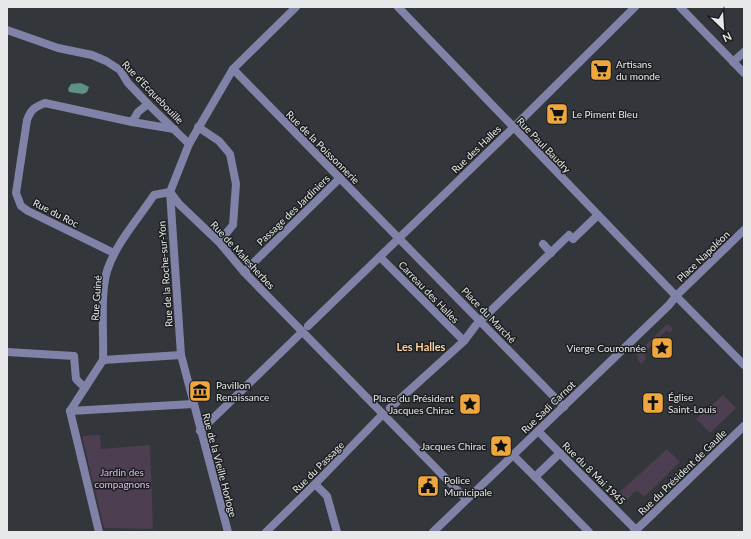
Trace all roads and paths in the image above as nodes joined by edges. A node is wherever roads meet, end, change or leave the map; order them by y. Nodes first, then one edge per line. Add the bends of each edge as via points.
1 (296, 7) edge
2 (398, 7) edge
3 (634, 7) edge
4 (680, 7) edge
5 (7, 30) edge
6 (744, 52) edge
7 (733, 62) junction
8 (233, 69) junction
9 (744, 73) edge
10 (148, 104) junction
11 (132, 122) junction
12 (198, 127) junction
13 (513, 128) junction
14 (174, 129) junction
15 (189, 144) junction
16 (340, 178) junction
17 (170, 192) junction
18 (598, 215) junction
19 (744, 230) edge
20 (399, 238) junction
21 (219, 242) junction
22 (543, 244) dead end
23 (114, 253) junction
24 (551, 253) junction
25 (380, 257) junction
26 (244, 272) junction
27 (676, 296) junction
28 (481, 322) junction
29 (305, 329) junction
30 (464, 341) junction
31 (7, 352) edge
32 (181, 355) junction
33 (103, 360) junction
34 (744, 365) edge
35 (85, 388) junction
36 (193, 404) junction
37 (564, 407) junction
38 (390, 408) dead end
39 (70, 411) junction
40 (383, 414) junction
41 (744, 426) edge
42 (200, 431) junction
43 (538, 431) junction
44 (560, 452) junction
45 (513, 455) junction
46 (535, 477) junction
47 (315, 484) junction
48 (466, 499) junction
49 (635, 531) edge
50 (99, 532) edge
51 (103, 532) edge
52 (228, 532) edge
53 (266, 532) edge
54 (337, 532) edge
55 (433, 532) edge
56 (589, 532) edge

1 - 8 street
2 - 13 street, Rue Paul Baudry
3 - 13 street, Rue des Halles
4 - 7 street
5 - 10 street, Rue d'Ecquebouille via 106,61 120,70 128,83
6 - 7 street
7 - 9 street
8 - 12 street
8 - 16 street, Rue de la Poissonnerie
10 - 11 street via 138,112
10 - 14 street, Rue d'Ecquebouille
11 - 14 street, Rue du Roc
11 - 23 street, Rue du Roc via 45,103 35,106 27,120 16,193 22,206 28,211
12 - 15 street
12 - 21 street via 219,142 230,154 236,184 233,225
13 - 18 street, Rue Paul Baudry
13 - 20 street, Rue des Halles
14 - 15 street, Rue d'Ecquebouille
15 - 17 street
16 - 20 street, Rue de la Poissonnerie
16 - 26 street, Passage des Jardiniers
17 - 21 street, Rue de Malesherbes
17 - 23 street, Rue Guiné via 154,195
17 - 32 street, Rue de la Roche-sur-Yon
18 - 24 street via 573,239 569,235
18 - 27 street, Rue Paul Baudry
19 - 27 street, Place Napoléon
20 - 25 street
20 - 28 street, Place du Marché
21 - 26 street, Rue de Malesherbes
22 - 24 street
23 - 33 street, Rue Guiné via 107,272
24 - 28 street
25 - 29 street
25 - 30 street, Carreau des Halles
26 - 29 street, Rue de Malesherbes
27 - 34 street, Place Napoléon
27 - 37 street, Rue Sadi Carnot
28 - 30 street
28 - 37 street, Place du Marché
29 - 40 street
29 - 42 street
30 - 38 street
31 - 35 street via 74,356 76,378
32 - 33 street
32 - 36 street, Rue de la Roche-sur-Yon
33 - 35 street
35 - 39 street
36 - 39 street
36 - 42 street, Rue de la Vieille Horloge
37 - 43 street, Rue Sadi Carnot
39 - 50 street
40 - 47 street, Rue du Passage
40 - 48 street
41 - 49 street, Rue du Président de Gaulle
42 - 52 street, Rue de la Vieille Horloge
43 - 44 street, Rue du 8 Mai 1945
43 - 45 street, Rue Sadi Carnot
44 - 46 street
44 - 49 street, Rue du 8 Mai 1945
45 - 46 street
45 - 48 street, Rue Sadi Carnot
46 - 56 street
47 - 53 street, Rue du Passage
47 - 54 street via 326,496
48 - 55 street, Rue Sadi Carnot
50 - 51 street

